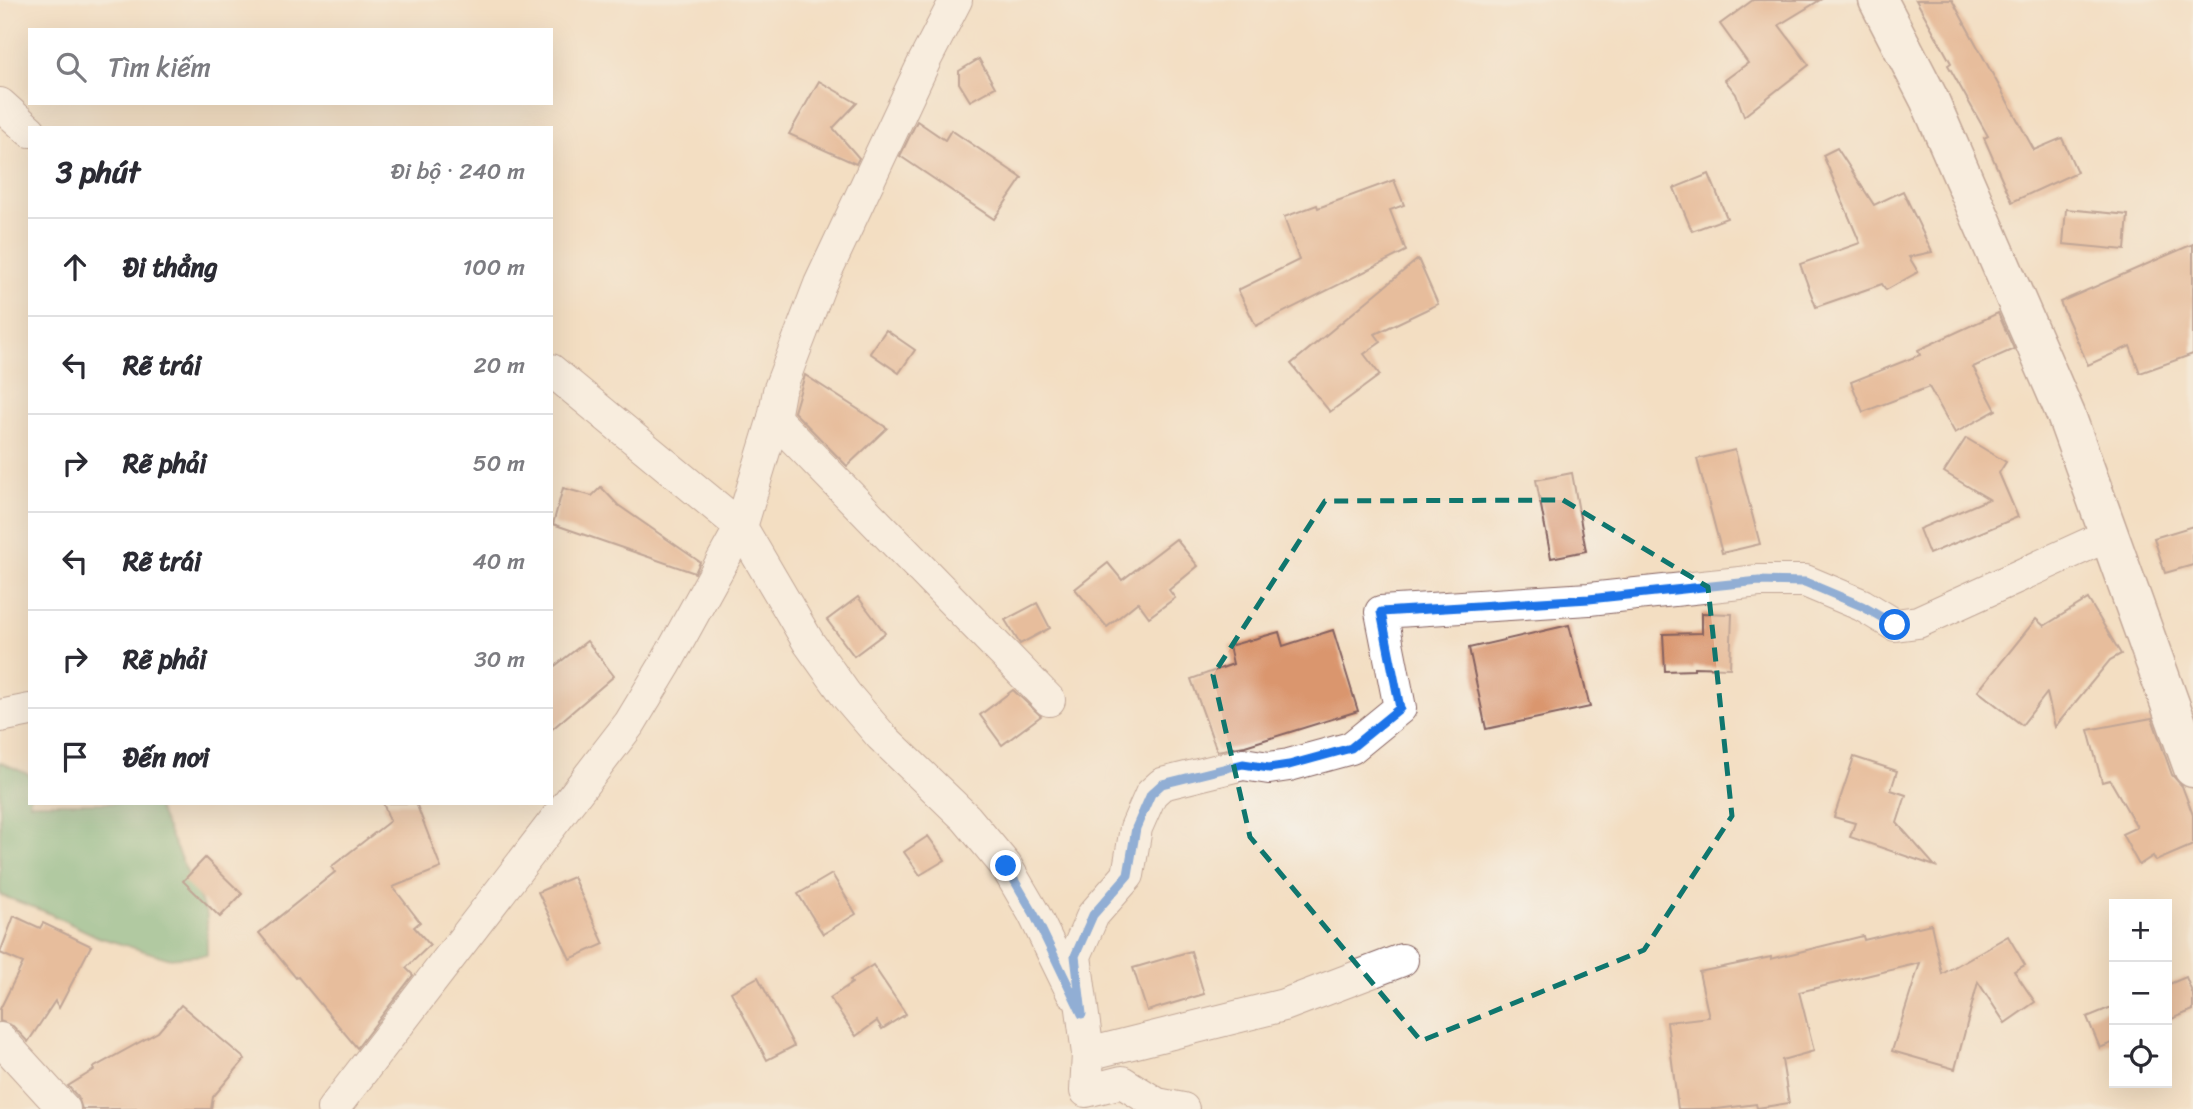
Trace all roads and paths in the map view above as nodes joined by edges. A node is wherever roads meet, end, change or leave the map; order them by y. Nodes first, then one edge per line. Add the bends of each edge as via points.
1 (956, 0) edge
2 (1878, 0) edge
3 (0, 104) edge
4 (28, 129) edge
5 (553, 372) edge
6 (774, 418) junction
7 (741, 527) junction
8 (2111, 534) junction
9 (1049, 699) dead end
10 (28, 710) edge
11 (0, 716) edge
12 (2193, 768) edge
13 (1402, 960) dead end
14 (1082, 1014) junction
15 (0, 1039) edge
16 (1088, 1054) junction
17 (1086, 1100) edge
18 (64, 1109) edge
19 (333, 1109) edge
20 (1183, 1109) edge

1 - 6 street via 820,284 779,391
2 - 8 street via 1940,125 2066,415
3 - 4 street
5 - 7 street
6 - 7 street
6 - 9 street
7 - 14 street via 809,643 846,695 881,736 966,818 1006,866
7 - 19 street via 630,723
8 - 12 street
8 - 14 street via 1918,622 1895,625 1805,582 1759,581 1589,599 1381,612 1400,708 1351,748 1279,767 1243,764 1162,784 1151,794 1136,828 1128,875 1093,915 1075,956
10 - 11 street
13 - 16 street via 1283,1005
14 - 16 street
15 - 18 street
16 - 17 street
17 - 20 street via 1122,1082 1157,1104

